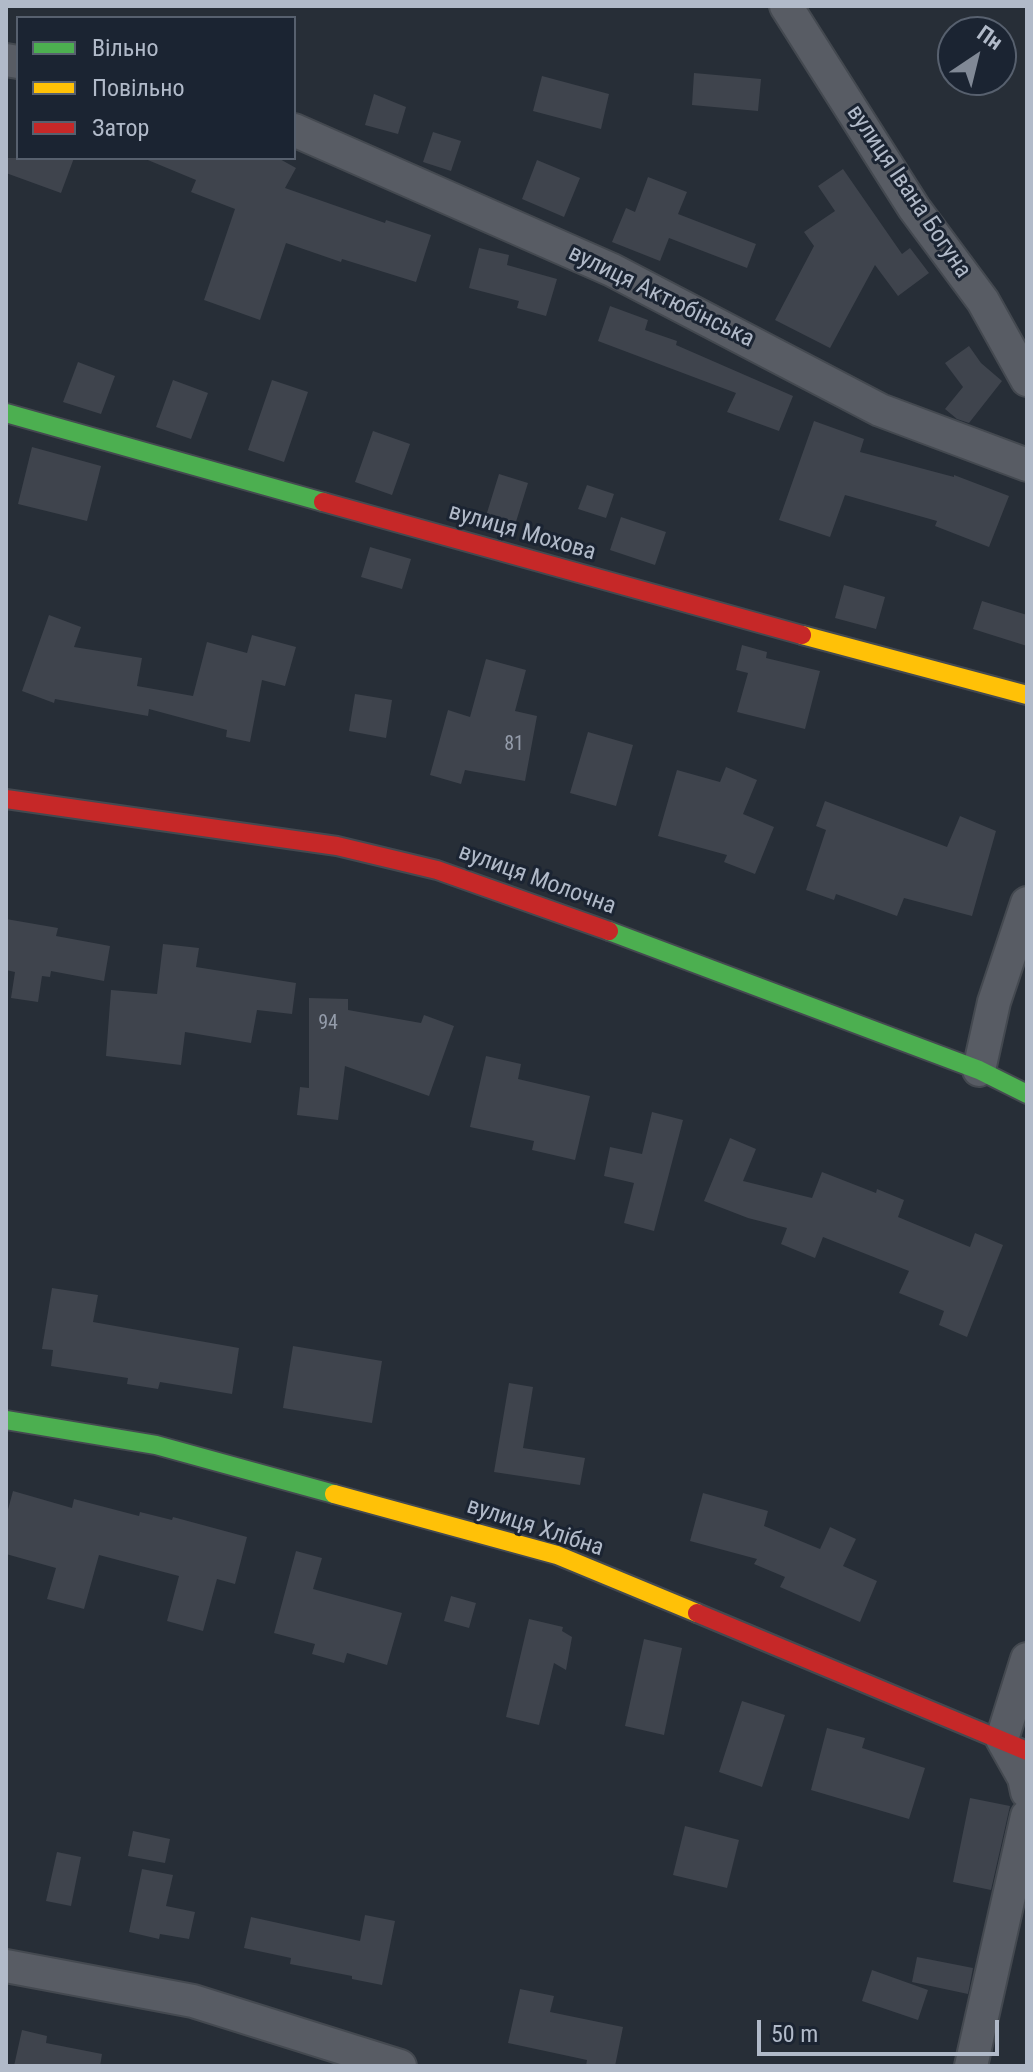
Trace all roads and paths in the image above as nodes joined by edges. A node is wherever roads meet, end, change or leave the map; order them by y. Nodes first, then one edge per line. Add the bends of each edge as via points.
1 (786, 6) edge
2 (296, 131) edge
3 (1027, 380) edge
4 (6, 413) edge
5 (1027, 465) edge
6 (1027, 695) edge
7 (6, 799) edge
8 (1027, 903) edge
9 (979, 1070) junction
10 (1027, 1094) edge
11 (6, 1420) edge
12 (1027, 1659) edge
13 (1015, 1745) edge
14 (1027, 1792) edge
15 (1027, 1816) edge
16 (6, 1966) edge
17 (400, 2066) edge
18 (971, 2066) edge

1 - 3 street, вулиця Івана Богуна via 914,208 983,301
2 - 5 street, вулиця Актюбінська via 612,270 880,410
4 - 6 street, вулиця Мохова
7 - 9 street, вулиця Молочна via 337,846 437,870
8 - 9 street via 994,1002
9 - 10 street, вулиця Молочна
11 - 13 street, вулиця Хлібна via 156,1445 557,1555
12 - 13 street
13 - 14 street
15 - 18 street
16 - 17 street via 193,2001

